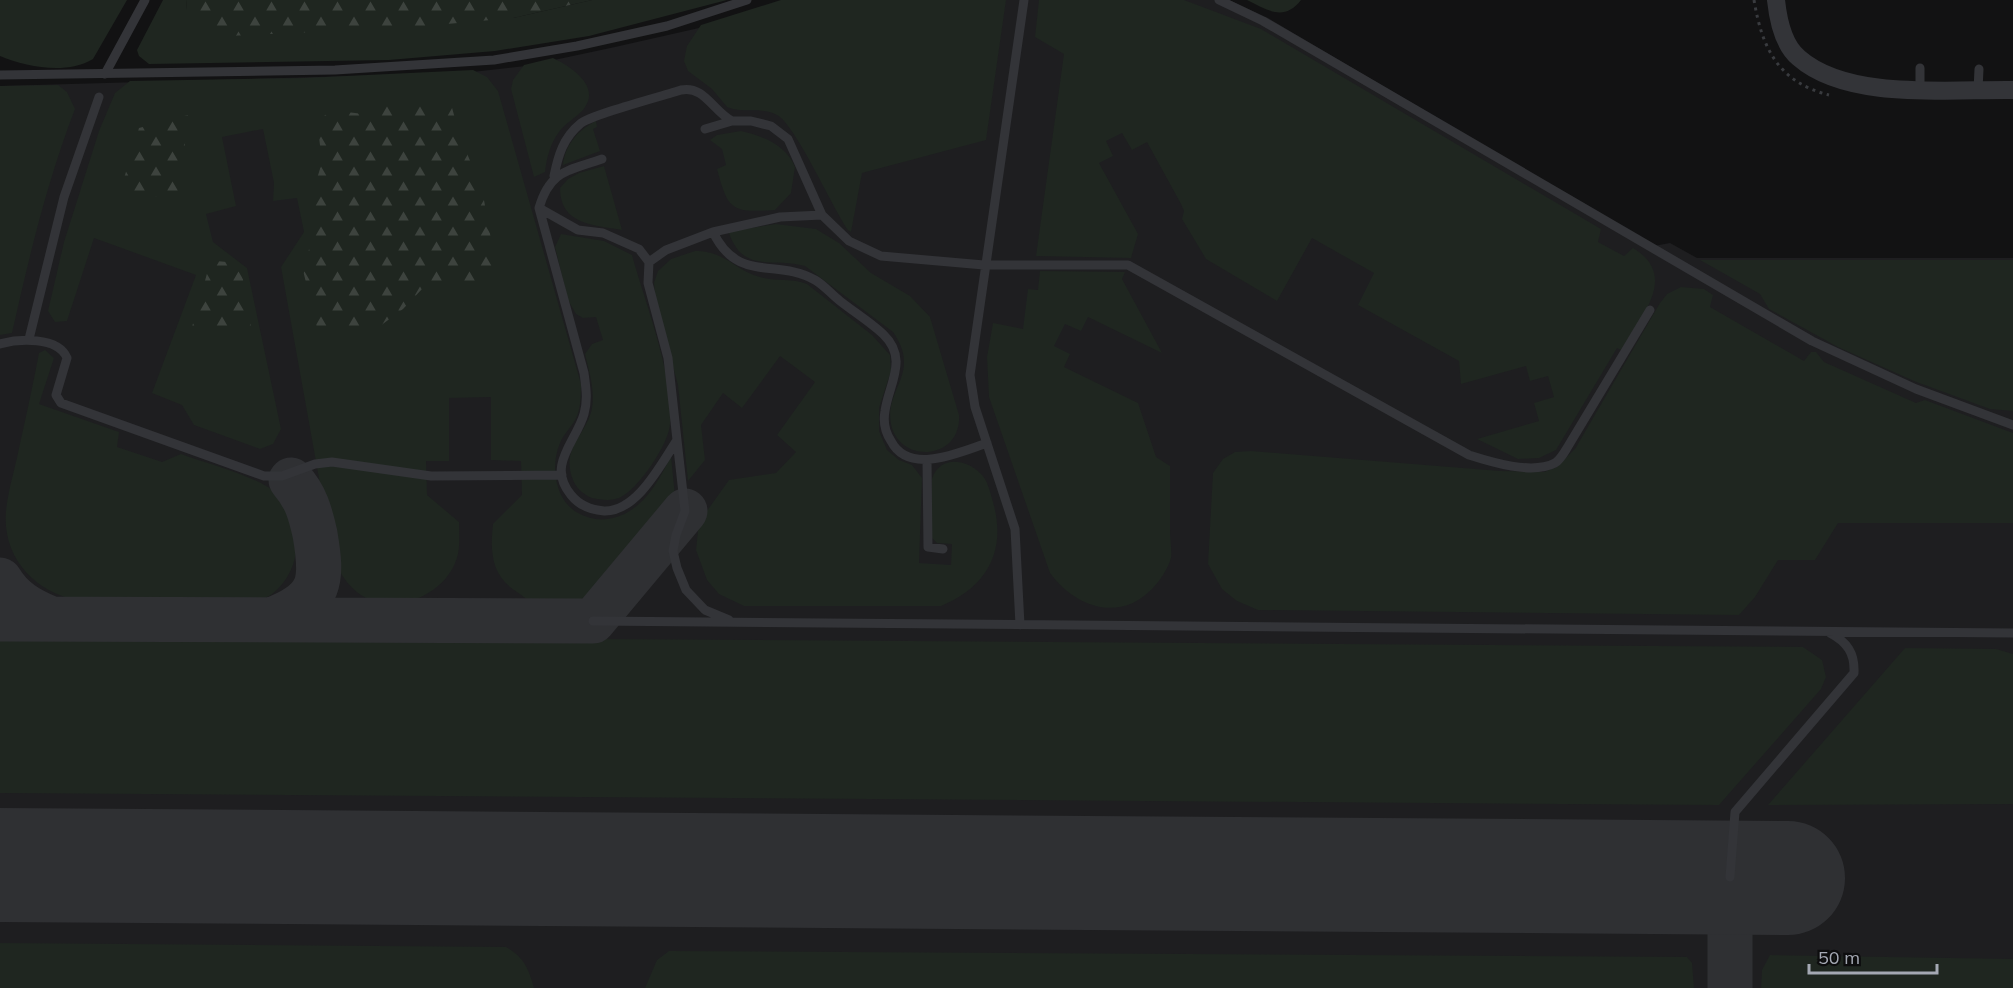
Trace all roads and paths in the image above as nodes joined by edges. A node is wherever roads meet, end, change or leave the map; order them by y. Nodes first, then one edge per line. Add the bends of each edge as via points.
1 (145, 0) edge
2 (747, 0) edge
3 (1024, 0) edge
4 (1219, 0) edge
5 (1776, 0) edge
6 (0, 66) edge
7 (1920, 68) dead end
8 (1979, 69) dead end
9 (11, 74) junction
10 (105, 74) junction
11 (0, 75) edge
12 (1920, 89) junction
13 (1978, 90) junction
14 (2013, 90) edge
15 (99, 97) dead end
16 (732, 122) junction
17 (705, 129) dead end
18 (602, 159) dead end
19 (554, 176) junction
20 (539, 208) junction
21 (822, 215) junction
22 (713, 232) junction
23 (649, 262) junction
24 (984, 265) junction
25 (1650, 310) dead end
26 (29, 339) junction
27 (0, 344) edge
28 (2013, 425) edge
29 (677, 440) junction
30 (987, 443) junction
31 (927, 460) junction
32 (562, 476) junction
33 (943, 549) dead end
34 (593, 621) dead end
35 (735, 622) junction
36 (1020, 624) junction
37 (1828, 632) junction
38 (2010, 635) edge
39 (1730, 877) dead end

1 - 10 lane
2 - 10 lane via 667,26 494,60 382,68
3 - 24 lane
4 - 28 lane via 1263,21 1812,341 1916,389
5 - 12 street via 1779,26 1798,58 1834,79 1878,89
6 - 9 lane
7 - 12 lane
8 - 13 lane
9 - 10 lane
9 - 11 lane
12 - 13 street
13 - 14 street
15 - 26 lane via 64,197
16 - 17 lane
16 - 19 lane via 700,92 691,88 681,90 582,122 558,154
16 - 21 lane via 771,126 788,139
18 - 19 lane
19 - 20 lane
20 - 23 lane via 578,230 603,233 639,249
20 - 32 lane via 587,397 584,416 567,444
21 - 22 lane via 780,217
21 - 24 lane via 849,241 881,256
22 - 23 lane via 666,250
22 - 31 lane via 724,249 742,262 795,272 817,281 885,336 898,368 884,412 887,434 901,453
23 - 29 lane via 648,283 670,368
24 - 25 lane via 1128,265 1469,455 1519,467 1556,462
24 - 30 lane via 970,375
26 - 27 lane
26 - 32 lane via 65,353 67,358 56,395 61,404 264,476 282,476 332,462 431,476
29 - 32 lane via 641,494 620,507 606,511 591,509 567,490
29 - 35 lane via 685,511 674,543 677,568 686,590 705,610
30 - 31 lane
30 - 36 lane via 1015,529
31 - 33 lane via 928,547
34 - 35 lane
35 - 36 lane
36 - 37 lane
37 - 38 lane
37 - 39 lane via 1849,648 1854,673 1735,812

